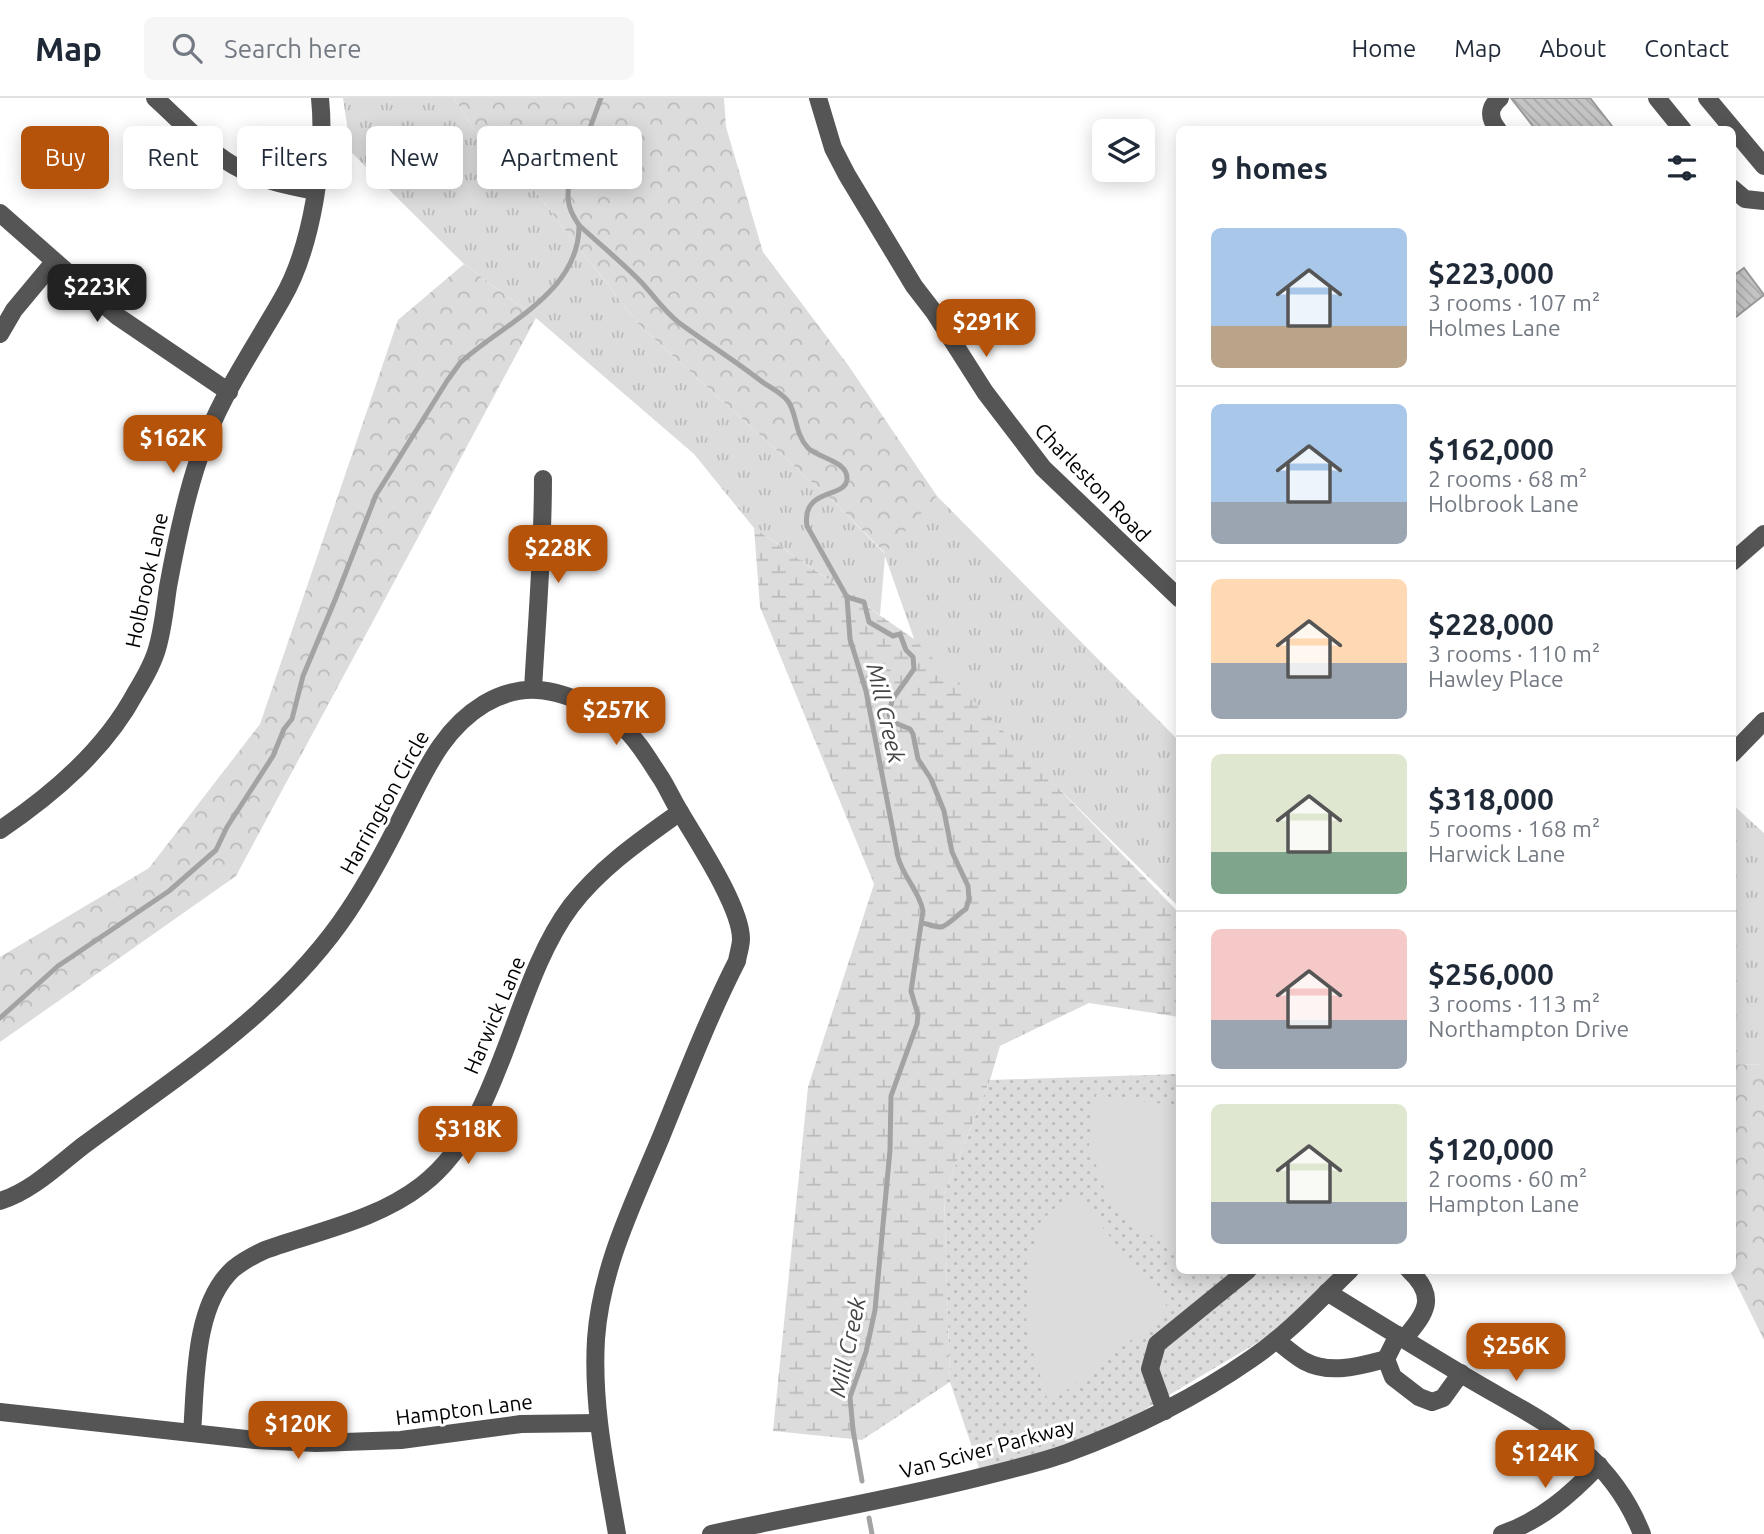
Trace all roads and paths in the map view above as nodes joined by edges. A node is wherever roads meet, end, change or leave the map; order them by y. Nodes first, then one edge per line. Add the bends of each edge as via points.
1 (155, 98) edge
2 (320, 98) edge
3 (818, 98) edge
4 (1500, 98) edge
5 (1657, 98) edge
6 (1707, 98) edge
7 (1495, 126) edge
8 (1680, 126) edge
9 (1730, 126) edge
10 (1736, 133) edge
11 (1764, 166) edge
12 (315, 191) junction
13 (1736, 191) edge
14 (1764, 201) edge
15 (0, 214) edge
16 (54, 262) junction
17 (0, 334) edge
18 (229, 392) junction
19 (543, 480) dead end
20 (1764, 534) edge
21 (1736, 558) edge
22 (1176, 595) edge
23 (533, 690) junction
24 (1764, 721) edge
25 (1736, 750) edge
26 (680, 812) junction
27 (0, 830) edge
28 (0, 1201) edge
29 (1243, 1274) edge
30 (1346, 1274) edge
31 (1413, 1274) edge
32 (1327, 1292) junction
33 (1401, 1337) junction
34 (1276, 1340) junction
35 (1386, 1359) junction
36 (1461, 1373) junction
37 (1165, 1411) junction
38 (0, 1412) edge
39 (598, 1423) junction
40 (192, 1433) junction
41 (1599, 1465) junction
42 (617, 1534) edge
43 (711, 1534) edge
44 (1502, 1534) edge
45 (1642, 1534) edge

1 - 12 street via 242,170
2 - 12 street, Holbrook Lane
3 - 22 street, Charleston Road via 833,148 847,175 985,392 1043,468
4 - 7 street via 1490,113
5 - 8 street
6 - 9 street
10 - 11 street
12 - 18 street, Holbrook Lane via 310,223 289,285
13 - 14 street via 1745,199
15 - 16 street
16 - 17 street
16 - 18 street via 136,330
18 - 27 street, Holbrook Lane via 196,467 157,650 136,693 93,752 39,802
19 - 23 street
20 - 21 street
23 - 26 street, Harrington Circle via 548,689 575,699 621,725 637,741
23 - 28 street, Harrington Circle via 507,693 485,703 452,730 437,748 350,908 318,953 279,994 43,1177
24 - 25 street
26 - 39 street, Harrington Circle via 720,883 741,938 737,961 638,1189 612,1262 596,1338
26 - 40 street, Harwick Lane via 615,860 571,906 538,968 468,1132 442,1167 405,1198 383,1209 247,1259 220,1285 200,1340
29 - 37 street via 1157,1344 1150,1369
30 - 32 street, Van Sciver Parkway
31 - 33 street via 1426,1292 1427,1306 1420,1320
32 - 33 street
32 - 34 street, Van Sciver Parkway
33 - 35 street
33 - 36 street
34 - 35 street via 1323,1368
34 - 37 street, Van Sciver Parkway
35 - 36 street via 1393,1377 1432,1402 1443,1398
36 - 41 street via 1542,1420
37 - 43 street, Van Sciver Parkway via 1026,1466
38 - 40 street, Hampton Lane
39 - 40 street, Hampton Lane via 521,1424 344,1443
39 - 42 street, Harrington Circle
41 - 44 street via 1568,1497
41 - 45 street

